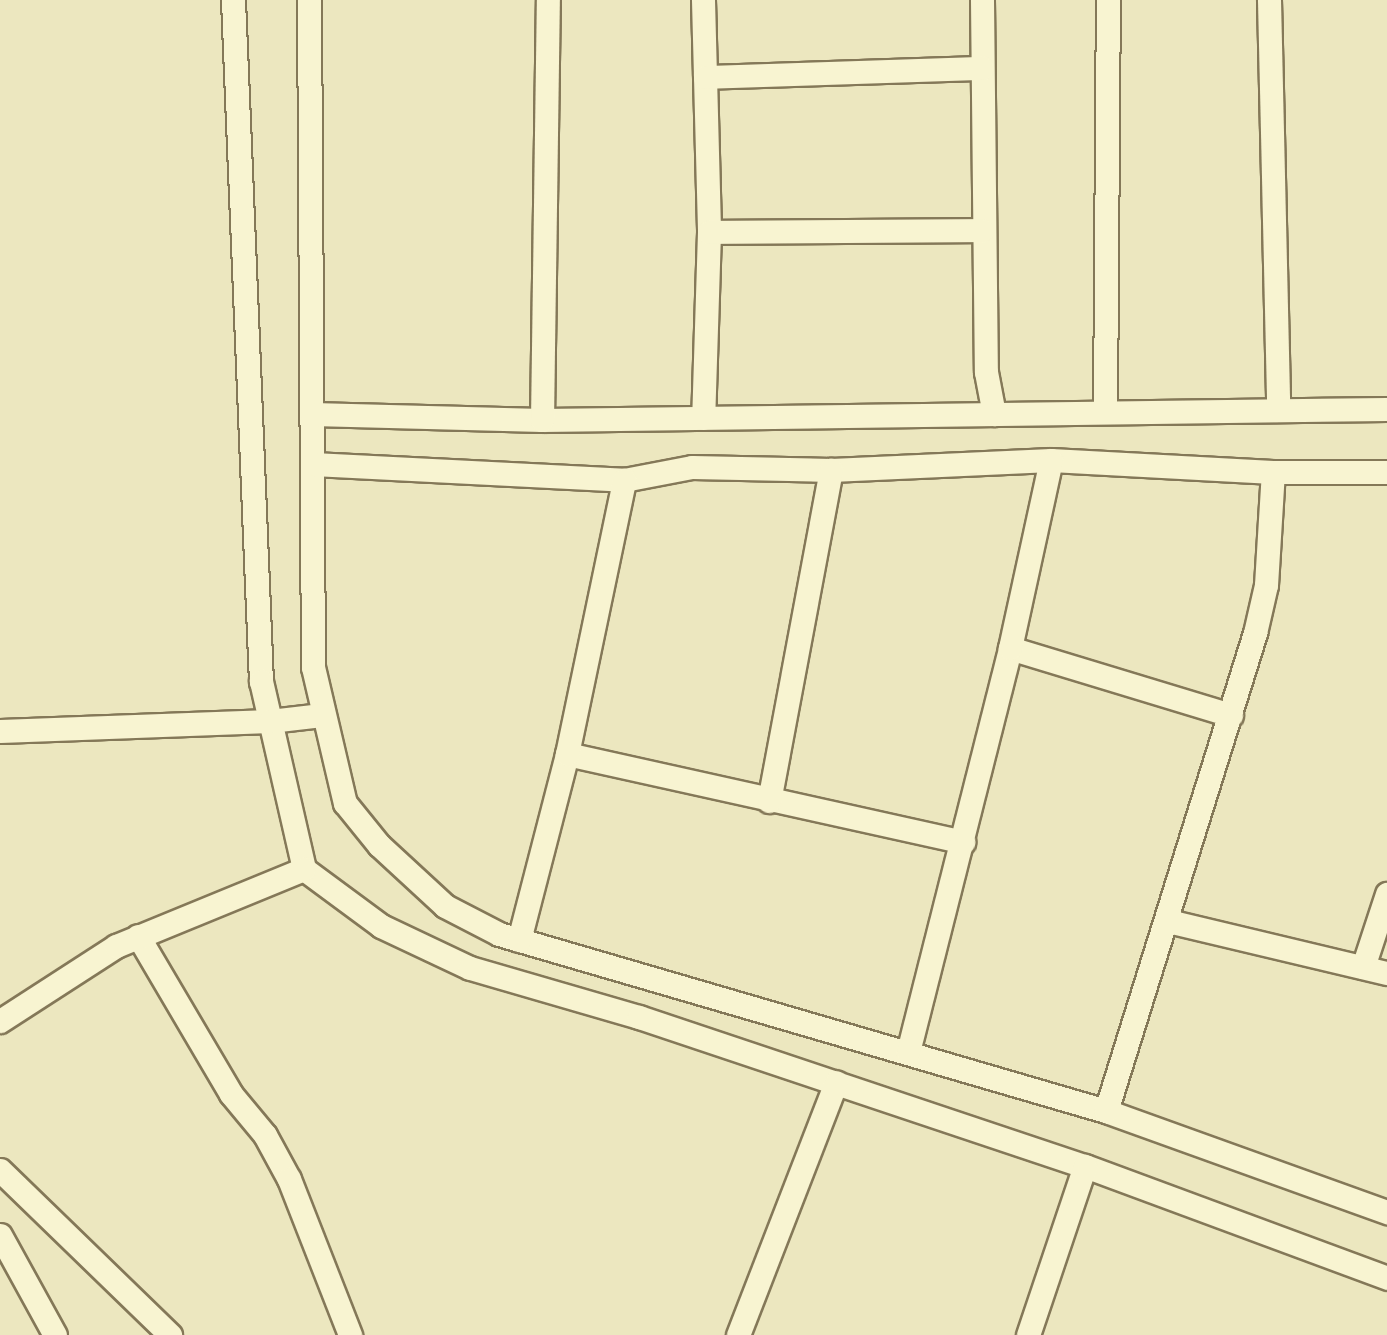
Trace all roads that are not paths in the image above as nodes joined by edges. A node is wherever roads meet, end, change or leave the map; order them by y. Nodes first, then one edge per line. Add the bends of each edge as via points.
1 (233, 0) edge
2 (309, 0) edge
3 (548, 0) edge
4 (703, 0) edge
5 (982, 0) edge
6 (1108, 0) edge
7 (1269, 0) edge
8 (982, 68) junction
9 (705, 77) junction
10 (982, 230) junction
11 (709, 232) junction
12 (1387, 409) edge
13 (1278, 410) junction
14 (1105, 412) junction
15 (312, 414) junction
16 (994, 414) junction
17 (704, 418) junction
18 (542, 420) junction
19 (1051, 460) junction
20 (313, 464) junction
21 (831, 470) junction
22 (1273, 471) junction
23 (1387, 472) edge
24 (624, 480) junction
25 (1010, 648) junction
26 (322, 715) junction
27 (1231, 715) junction
28 (270, 722) junction
29 (0, 731) edge
30 (568, 754) junction
31 (769, 801) junction
32 (963, 842) junction
33 (304, 869) junction
34 (1387, 894) edge
35 (1168, 921) junction
36 (138, 936) junction
37 (519, 940) junction
38 (1363, 967) junction
39 (1387, 973) edge
40 (0, 1021) edge
41 (908, 1052) junction
42 (836, 1082) junction
43 (1106, 1111) junction
44 (1085, 1166) junction
45 (0, 1170) edge
46 (1387, 1212) edge
47 (0, 1235) edge
48 (1387, 1278) edge
49 (55, 1335) edge
50 (170, 1335) edge
51 (350, 1335) edge
52 (738, 1335) edge
53 (1028, 1335) edge

1 - 28 street via 260,667
2 - 15 street
3 - 18 street
4 - 9 street
5 - 8 street
6 - 14 street
7 - 13 street
8 - 9 street
8 - 10 street
9 - 11 street
10 - 11 street
10 - 16 street via 986,372
11 - 17 street
12 - 13 street
13 - 14 street
14 - 16 street
15 - 18 street
15 - 20 street
16 - 17 street
17 - 18 street
19 - 21 street
19 - 22 street
19 - 25 street
20 - 24 street
20 - 26 street via 313,667
21 - 24 street via 692,467
21 - 31 street
22 - 23 street
22 - 27 street via 1266,585
24 - 30 street
25 - 27 street
25 - 32 street
26 - 28 street
26 - 37 street via 345,803 379,845 453,912
27 - 35 street
28 - 29 street
28 - 33 street
30 - 31 street
30 - 37 street
31 - 32 street
32 - 41 street
33 - 36 street
33 - 42 street via 382,926 470,968
34 - 38 street
35 - 38 street
35 - 43 street
36 - 40 street via 62,978
36 - 51 street via 231,1094 265,1135 289,1179
37 - 41 street
38 - 39 street
41 - 43 street
42 - 44 street
42 - 52 street
43 - 46 street
44 - 48 street
44 - 53 street
45 - 50 street
47 - 49 street

